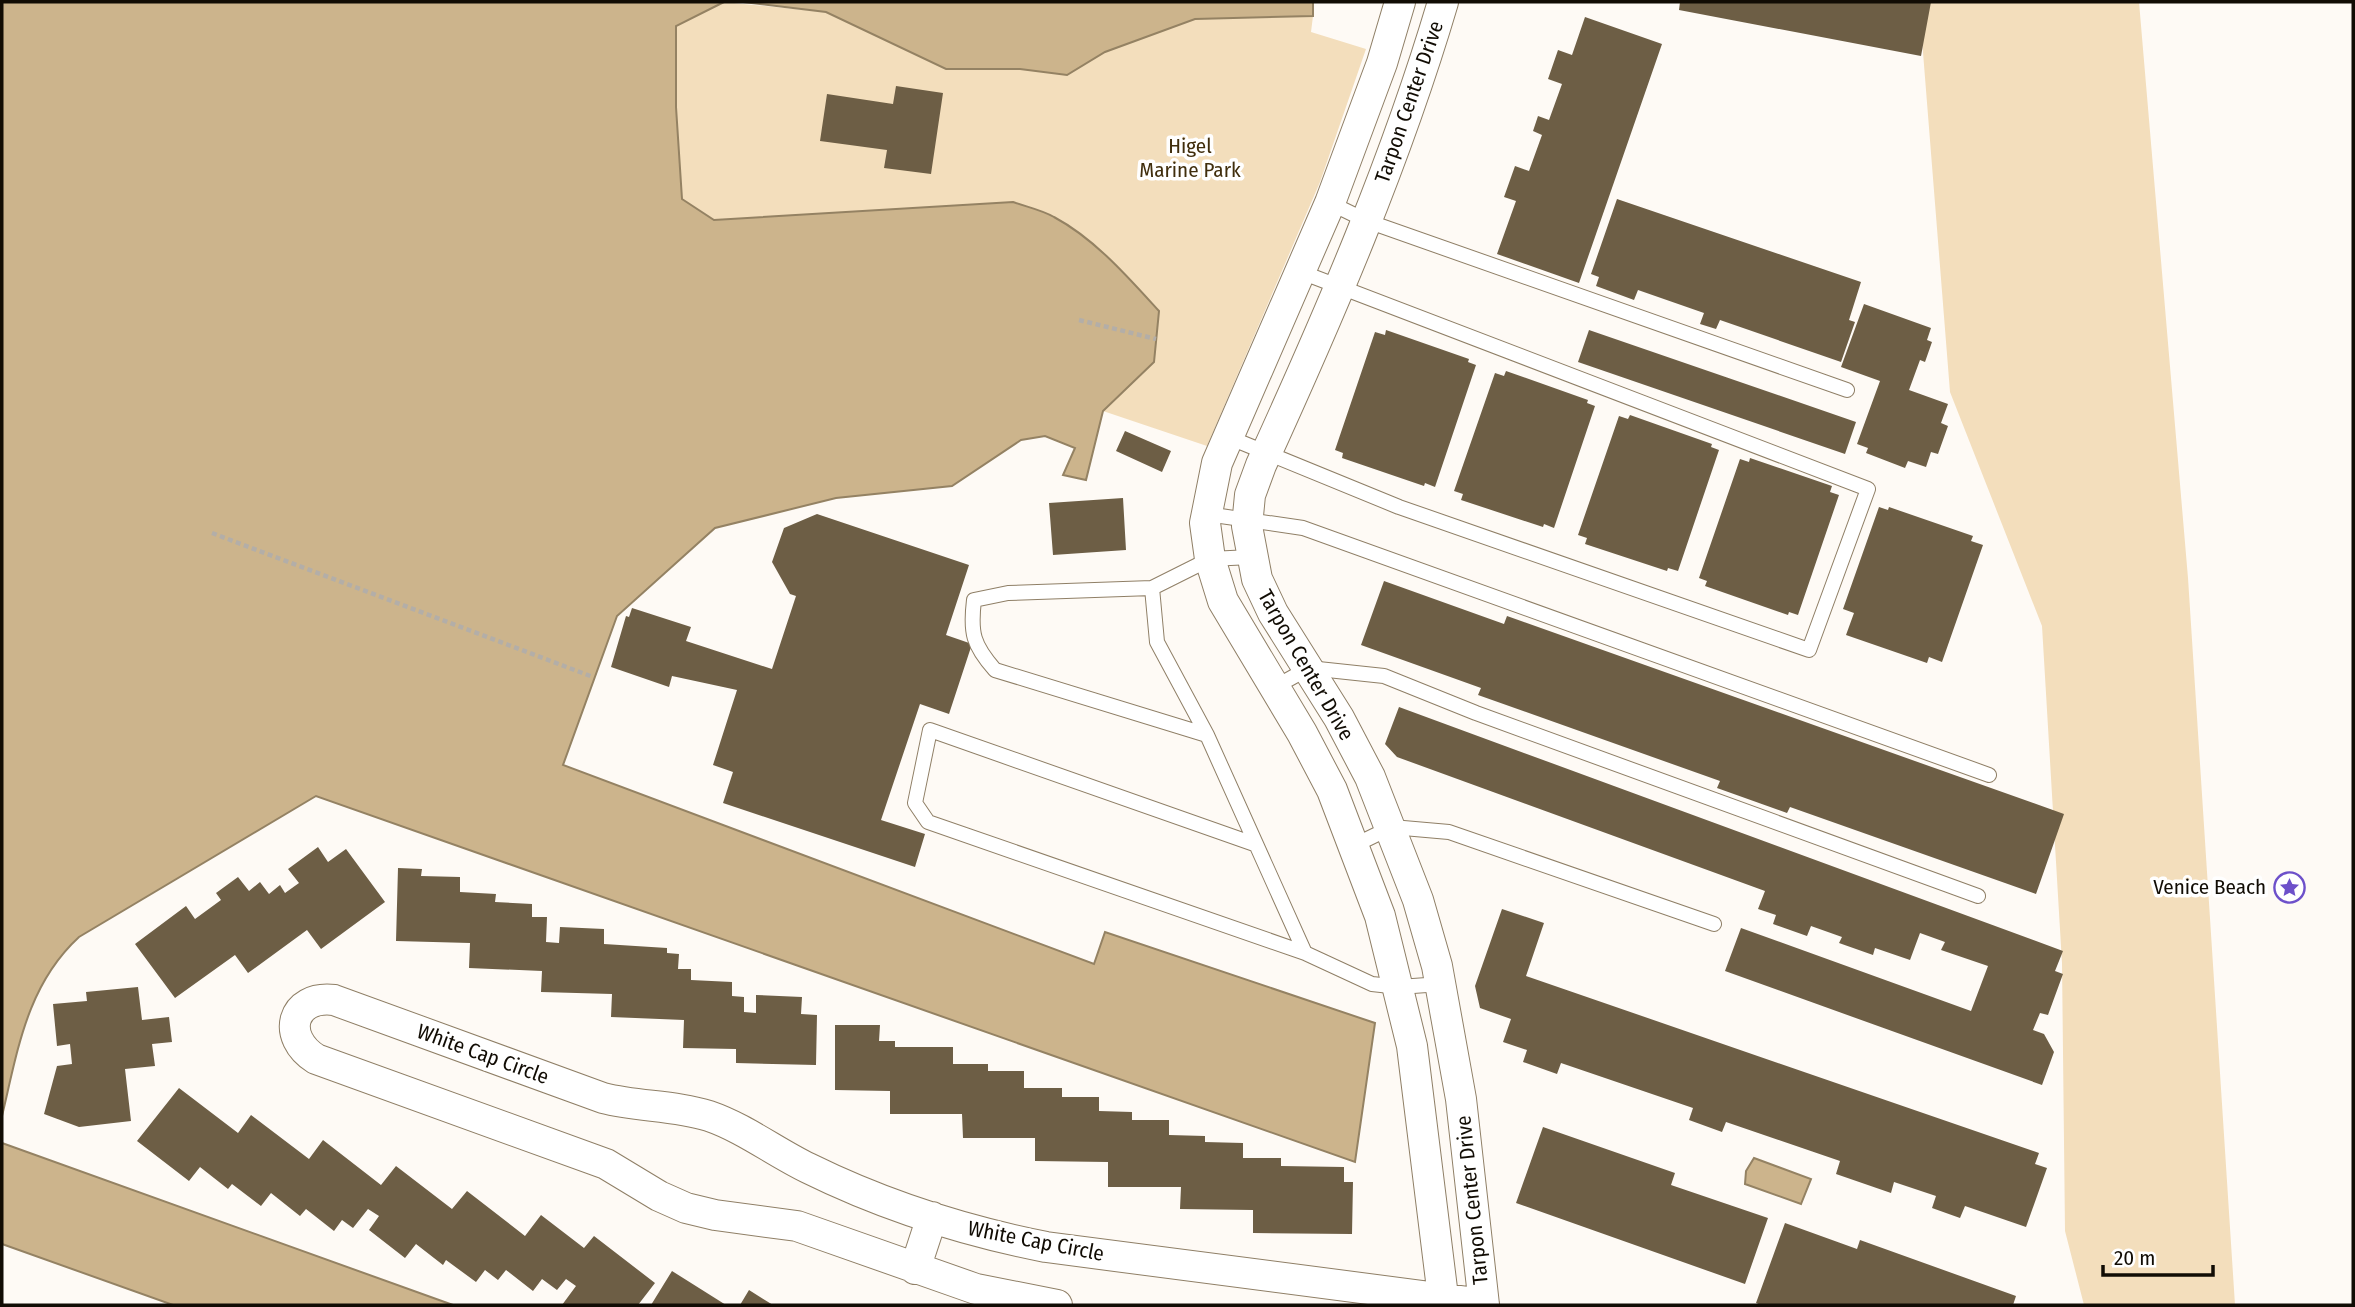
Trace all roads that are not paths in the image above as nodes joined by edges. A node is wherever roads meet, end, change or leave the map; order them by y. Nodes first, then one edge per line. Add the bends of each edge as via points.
1 (1400, 2) edge
2 (1443, 2) edge
3 (1330, 203) junction
4 (1367, 220) junction
5 (1301, 272) junction
6 (1338, 288) junction
7 (1847, 390) dead end
8 (1228, 437) junction
9 (1265, 455) junction
10 (1207, 514) junction
11 (1248, 518) junction
12 (1251, 557) junction
13 (1210, 559) junction
14 (1152, 588) junction
15 (1309, 668) junction
16 (1275, 687) junction
17 (1206, 735) junction
18 (1989, 775) dead end
19 (1392, 827) junction
20 (1254, 844) junction
21 (1355, 845) junction
22 (1978, 896) dead end
23 (1714, 924) dead end
24 (1305, 953) junction
25 (1441, 984) junction
26 (1399, 987) junction
27 (932, 1217) junction
28 (915, 1269) junction
29 (1444, 1303) edge
30 (1057, 1305) edge
31 (1485, 1305) edge

1 - 3 street, Tarpon Center Drive
2 - 4 street, Tarpon Center Drive via 1416,93
3 - 4 lane
3 - 5 street, Tarpon Center Drive
4 - 6 street, Tarpon Center Drive
4 - 7 lane
5 - 6 lane
5 - 8 street, Tarpon Center Drive
6 - 9 street, Tarpon Center Drive
6 - 9 lane via 1868,489 1809,650 1424,516
8 - 9 lane
8 - 10 street, Tarpon Center Drive via 1209,491
9 - 11 street, Tarpon Center Drive via 1250,495
10 - 11 lane
10 - 13 street, Tarpon Center Drive
11 - 12 street, Tarpon Center Drive
11 - 18 lane via 1303,528
12 - 13 lane
12 - 15 street, Tarpon Center Drive via 1264,597
13 - 14 lane
13 - 16 street, Tarpon Center Drive via 1233,621
14 - 17 lane via 1157,642
14 - 17 lane via 1008,593 974,600 971,629 995,670
15 - 16 lane
15 - 19 street, Tarpon Center Drive
15 - 22 lane via 1384,677
16 - 21 street, Tarpon Center Drive via 1332,790
17 - 20 lane
19 - 21 lane
19 - 23 lane via 1449,832
19 - 25 street, Tarpon Center Drive
20 - 24 lane
20 - 24 lane via 930,730 915,803 928,822
21 - 26 street, Tarpon Center Drive
24 - 26 lane via 1372,984
25 - 26 lane
25 - 31 street, Tarpon Center Drive via 1461,1099
26 - 29 street, Tarpon Center Drive via 1422,1113
27 - 28 street
27 - 28 street, White Cap Circle via 807,1168 708,1116 603,1098 334,1000 317,998 304,1005 295,1020 296,1038 304,1052 316,1059 606,1164 686,1208 797,1226
27 - 29 street, White Cap Circle via 1046,1247
28 - 30 street, White Cap Circle via 976,1289
29 - 31 street, White Cap Circle

